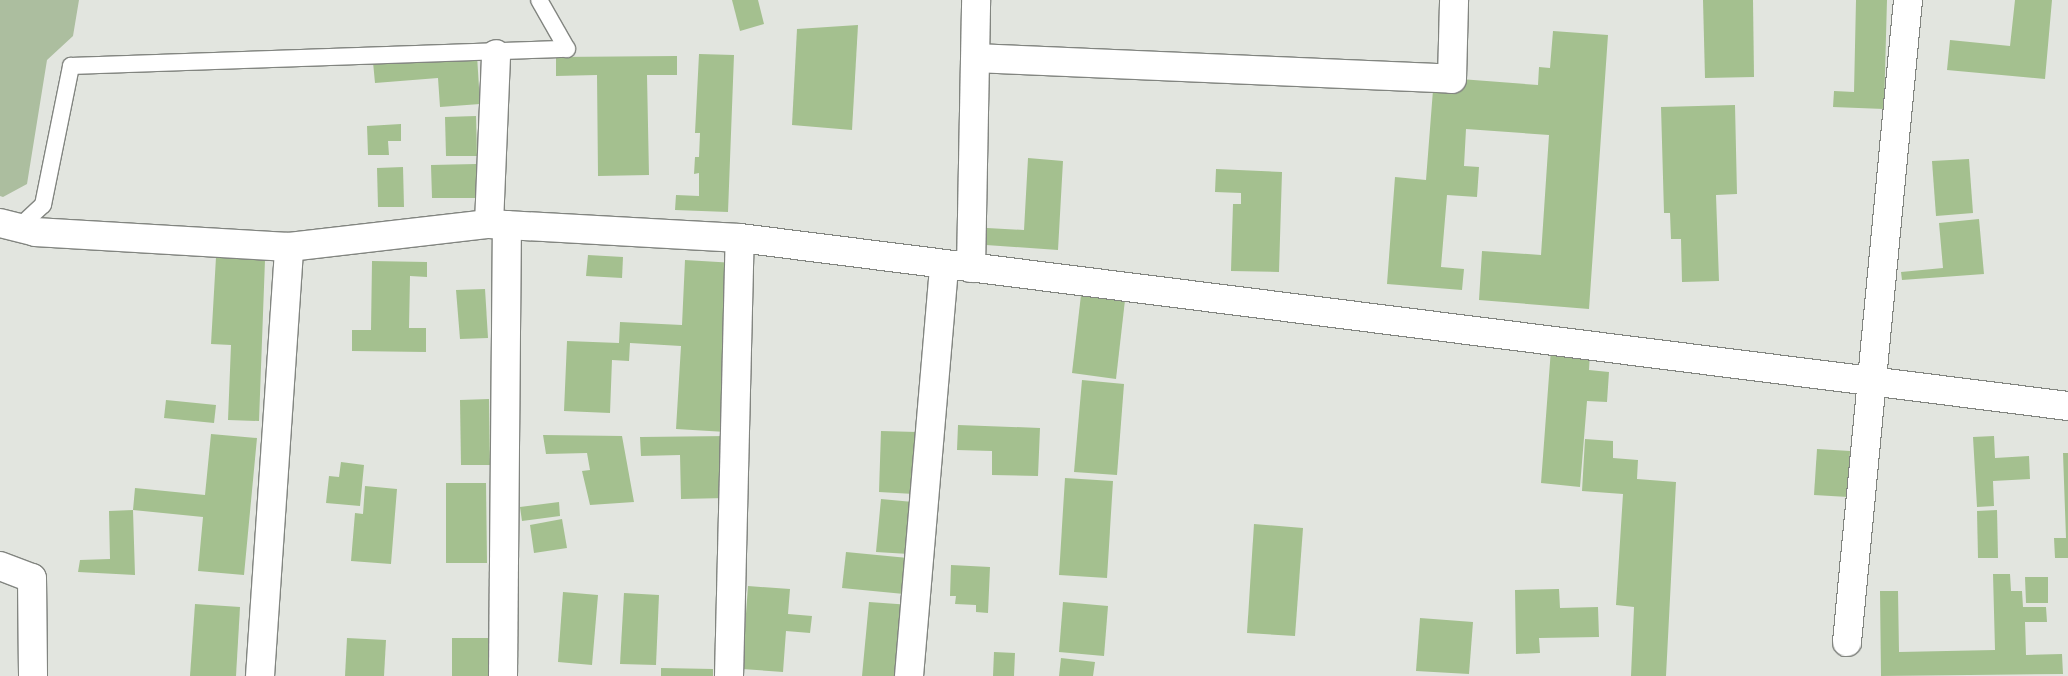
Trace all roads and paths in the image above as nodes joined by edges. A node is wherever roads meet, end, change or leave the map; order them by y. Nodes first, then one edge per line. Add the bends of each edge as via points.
1 (539, 0) edge
2 (976, 0) edge
3 (1454, 0) edge
4 (1908, 0) edge
5 (496, 54) junction
6 (977, 58) junction
7 (498, 225) junction
8 (9, 226) edge
9 (740, 238) junction
10 (289, 247) junction
11 (944, 265) junction
12 (971, 268) junction
13 (1873, 379) junction
14 (2068, 406) edge
15 (0, 566) edge
16 (1847, 642) dead end
17 (33, 676) edge
18 (260, 676) edge
19 (503, 676) edge
20 (729, 676) edge
21 (909, 676) edge

1 - 5 lane via 567,49
2 - 6 street
3 - 6 street via 1452,79
4 - 13 street
5 - 7 street
5 - 8 lane via 71,66 43,205
6 - 12 street
7 - 9 street
7 - 10 street
7 - 19 street
8 - 10 street via 35,232
9 - 11 street
9 - 20 street
10 - 18 street
11 - 12 street
11 - 21 street
12 - 13 street
13 - 14 street
13 - 16 street
15 - 17 street via 32,578

